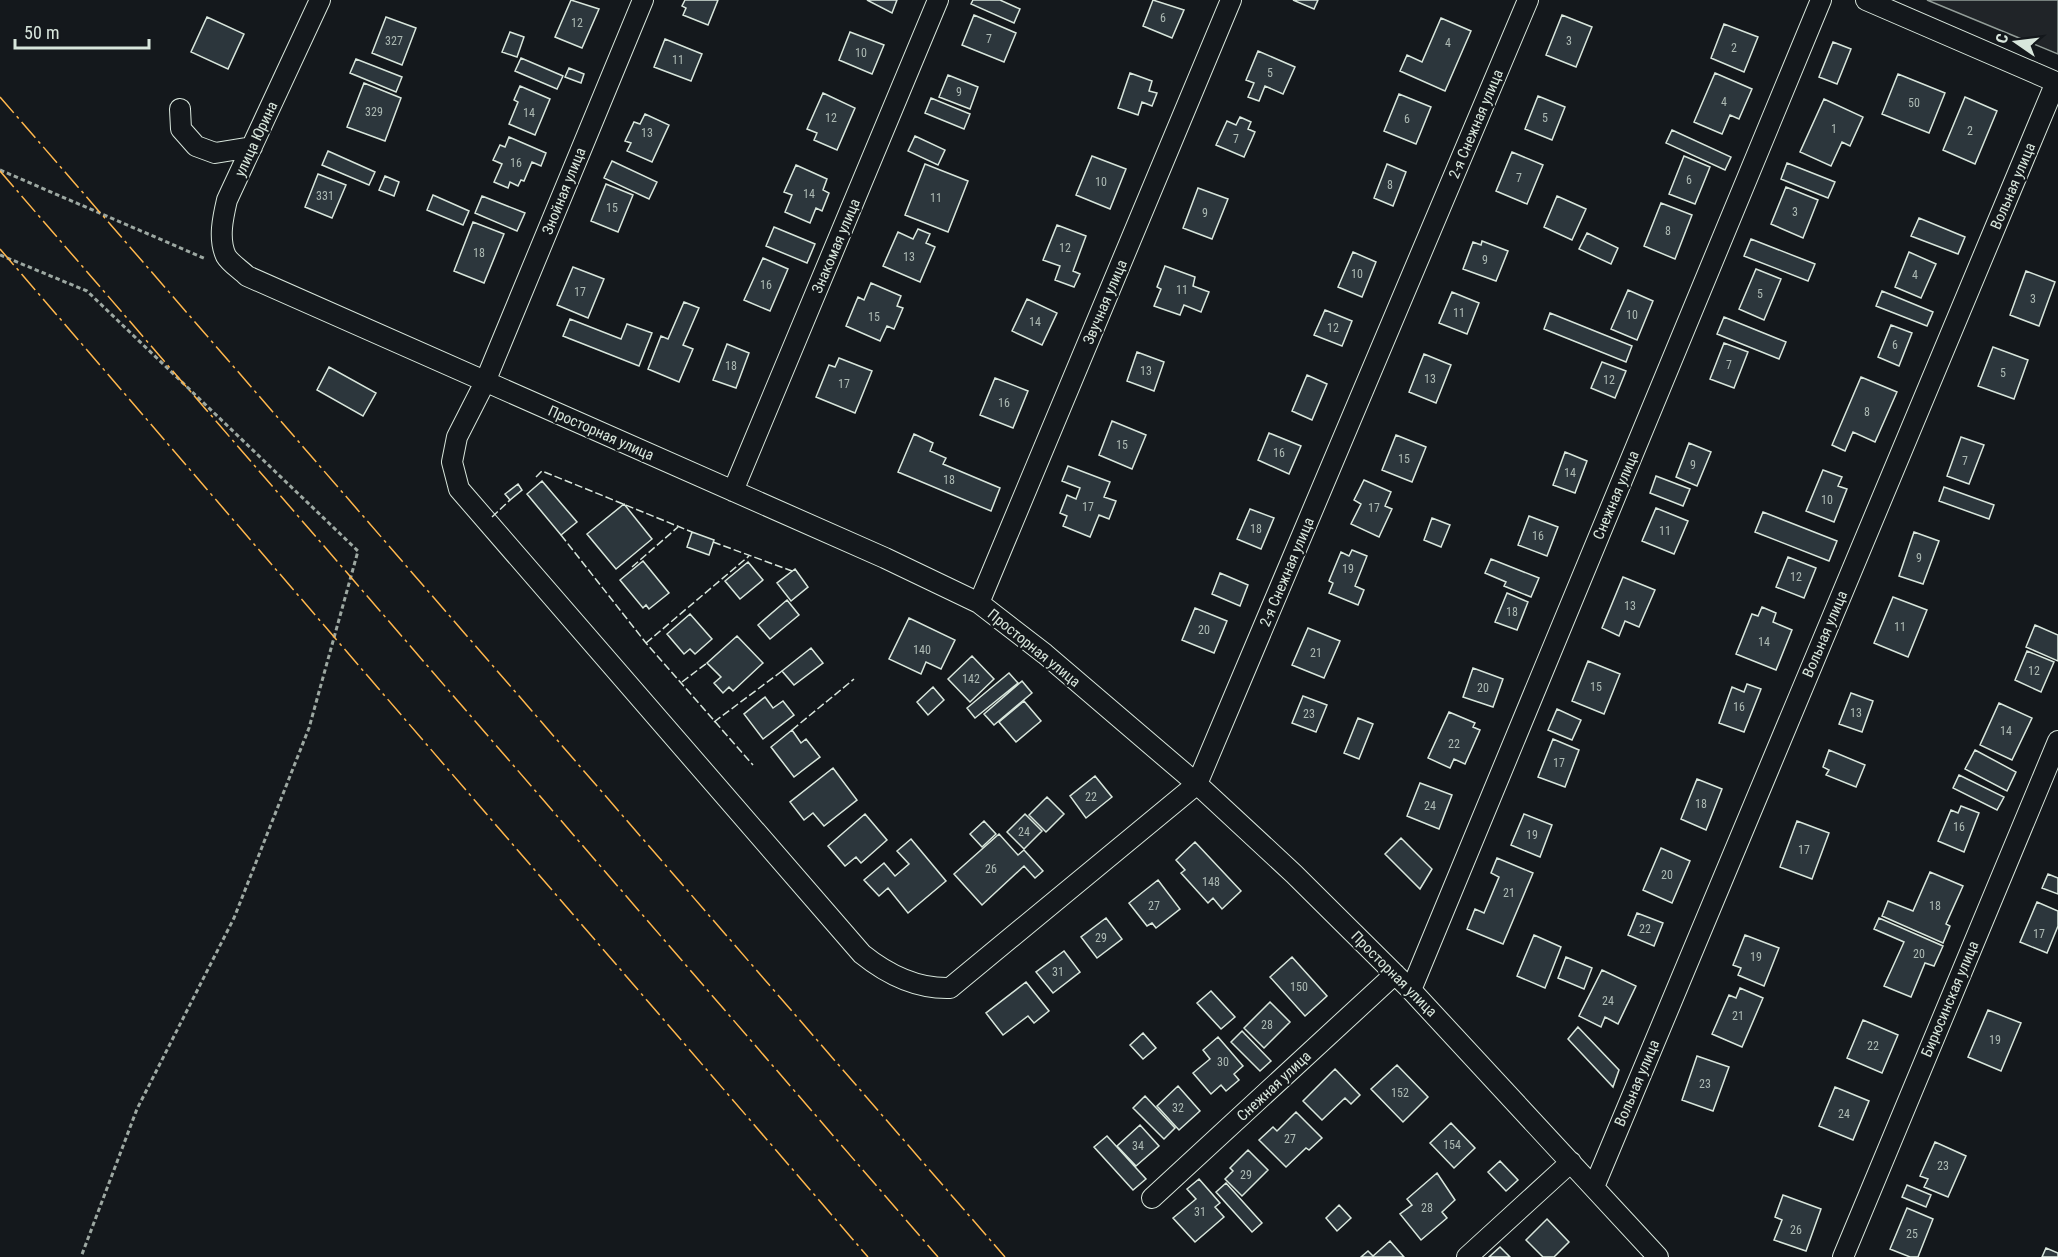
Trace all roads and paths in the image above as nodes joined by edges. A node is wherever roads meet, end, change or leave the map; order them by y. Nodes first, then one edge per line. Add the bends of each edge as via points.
1 (320, 0) edge
2 (643, 0) edge
3 (938, 0) edge
4 (1231, 0) edge
5 (1528, 0) edge
6 (1821, 0) edge
7 (1866, 0) edge
8 (2057, 83) edge
9 (180, 109) dead end
10 (252, 147) junction
11 (0, 170) edge
12 (0, 255) edge
13 (214, 262) dead end
14 (247, 276) joint
15 (485, 382) junction
16 (733, 491) junction
17 (979, 603) junction
18 (2058, 741) edge
19 (1197, 784) junction
20 (883, 971) joint
21 (1395, 974) junction
22 (1411, 990) junction
23 (1571, 1162) junction
24 (1594, 1186) junction
25 (1152, 1198) dead end
26 (81, 1257) edge
27 (1467, 1257) edge
28 (1658, 1257) edge
29 (1843, 1257) edge

1 - 10 street, улица Юрина
2 - 15 street, Знойная улица
3 - 16 street, Знакомая улица
4 - 17 street, Звучная улица
5 - 19 street, 2-я Снежная улица
6 - 22 street, Снежная улица
7 - 8 street
8 - 24 street, Вольная улица
9 - 10 street via 181,129 196,146 215,153
10 - 14 street, улица Юрина via 228,200 222,235 226,257
11 - 13 path
12 - 26 path via 87,291 358,551 309,728 234,918 137,1109
14 - 15 street, Просторная улица
15 - 16 street, Просторная улица
15 - 20 street, Знойная улица via 457,437 452,462 459,489 855,945
16 - 17 street, Просторная улица
17 - 19 street, Просторная улица
18 - 29 street, Бирюсинская улица
19 - 20 street, 2-я Снежная улица via 950,988 930,988
19 - 21 street, Просторная улица
21 - 22 street, Просторная улица
21 - 25 street, Снежная улица
22 - 23 street, Просторная улица
23 - 24 street, Просторная улица
23 - 27 street
24 - 28 street, Просторная улица

